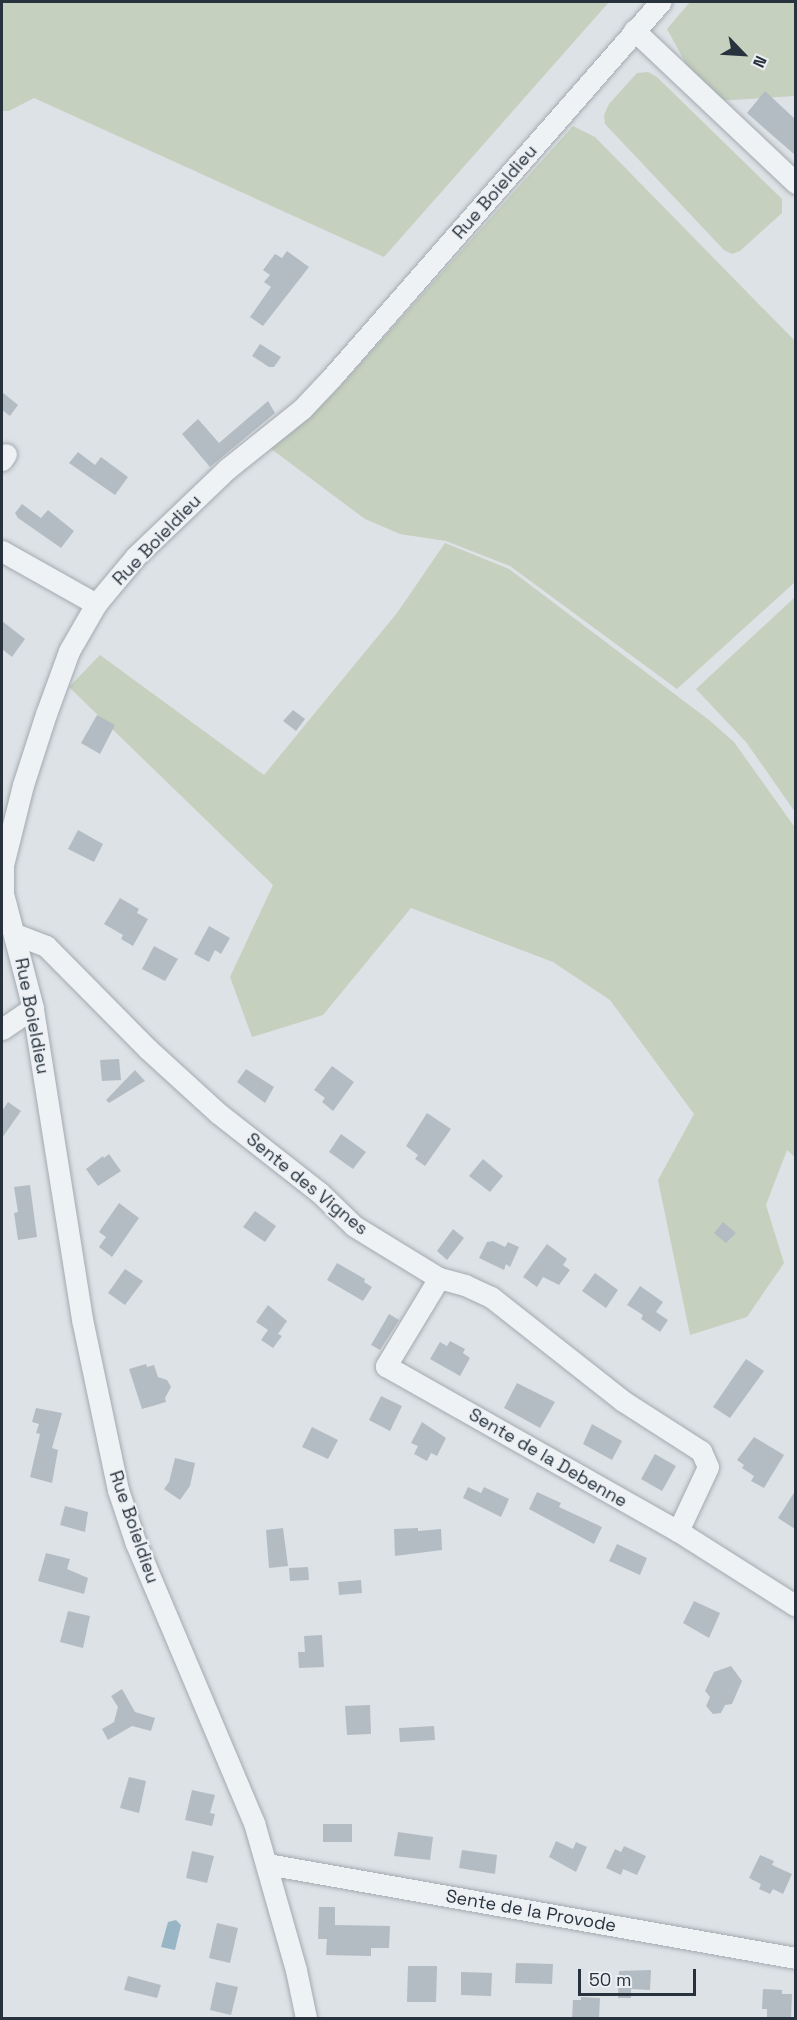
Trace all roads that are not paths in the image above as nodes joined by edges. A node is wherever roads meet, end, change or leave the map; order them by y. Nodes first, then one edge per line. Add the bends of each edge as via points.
1 (660, 2) edge
2 (634, 30) junction
3 (795, 183) edge
4 (2, 551) edge
5 (96, 604) junction
6 (15, 934) junction
7 (33, 1008) junction
8 (2, 1029) edge
9 (439, 1278) junction
10 (678, 1531) junction
11 (795, 1606) edge
12 (267, 1864) junction
13 (795, 1958) edge
14 (306, 2019) edge

1 - 2 street, Rue Boieldieu
2 - 3 street
2 - 5 street, Rue Boieldieu via 333,376 302,409 210,485 136,556
4 - 5 street
5 - 6 street, Rue Boieldieu via 69,651 10,832 3,866 3,894
6 - 7 street, Rue Boieldieu
6 - 9 street, Sente des Vignes via 46,946 218,1113 320,1193 354,1226
7 - 8 street
7 - 12 street, Rue Boieldieu via 77,1290 118,1490 143,1562 254,1823
9 - 10 street, Sente des Vignes via 491,1297 623,1401 701,1451 708,1467
9 - 10 street, Sente de la Debenne via 386,1366
10 - 11 street, Sente de la Debenne
12 - 13 street, Sente de la Provode
12 - 14 street, Rue Boieldieu

